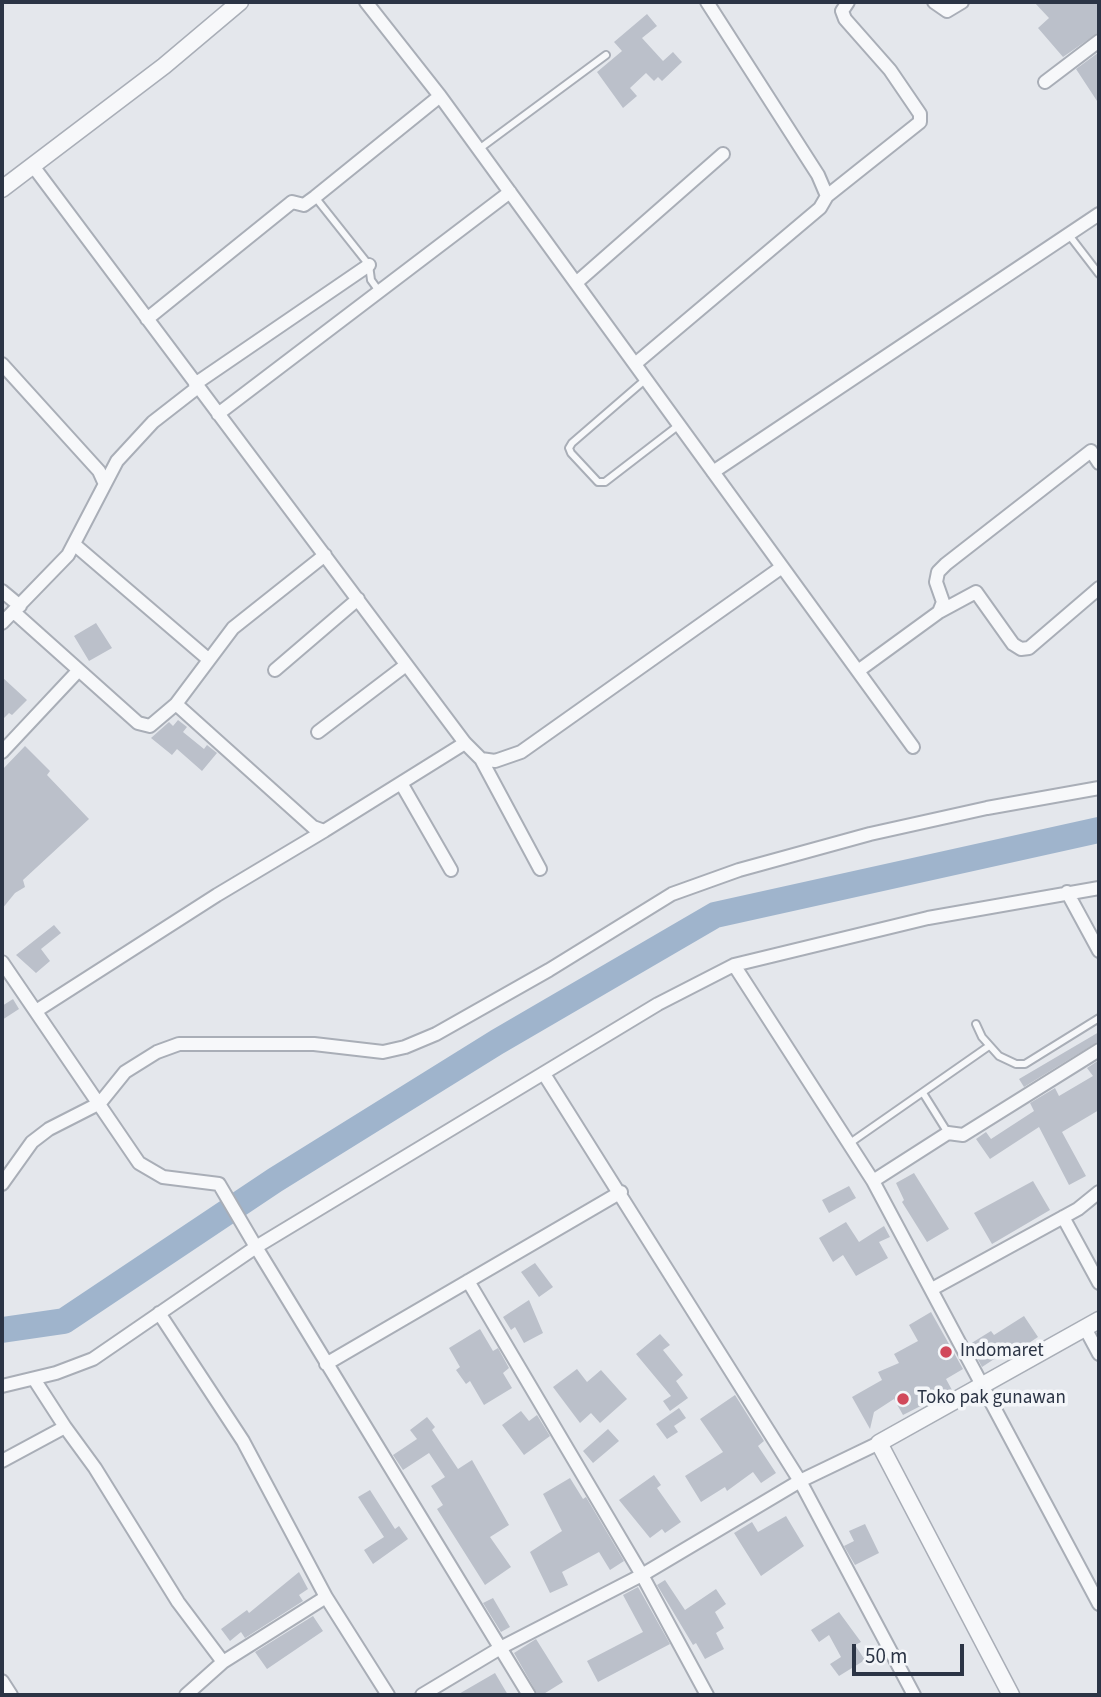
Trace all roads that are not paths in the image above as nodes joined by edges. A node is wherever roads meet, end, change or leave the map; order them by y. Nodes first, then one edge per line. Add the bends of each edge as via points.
1 (240, 2) edge
2 (366, 2) edge
3 (707, 2) edge
4 (848, 2) edge
5 (934, 2) edge
6 (962, 2) edge
7 (1099, 41) edge
8 (606, 55) dead end
9 (1045, 82) dead end
10 (440, 96) junction
11 (479, 149) junction
12 (723, 154) dead end
13 (33, 166) junction
14 (2, 189) edge
15 (510, 192) junction
16 (827, 196) junction
17 (316, 197) junction
18 (1099, 214) edge
19 (1069, 234) junction
20 (369, 265) junction
21 (1099, 274) edge
22 (576, 283) junction
23 (379, 291) junction
24 (147, 319) junction
25 (2, 364) edge
26 (635, 364) junction
27 (646, 379) junction
28 (197, 386) junction
29 (218, 414) junction
30 (679, 425) junction
31 (1095, 447) edge
32 (1099, 463) edge
33 (713, 472) junction
34 (104, 481) junction
35 (75, 545) junction
36 (325, 555) junction
37 (782, 567) junction
38 (1099, 588) edge
39 (2, 590) edge
40 (358, 599) junction
41 (17, 610) junction
42 (939, 612) junction
43 (2, 623) edge
44 (208, 659) junction
45 (406, 665) junction
46 (275, 670) dead end
47 (78, 671) junction
48 (858, 671) junction
49 (176, 704) junction
50 (318, 732) dead end
51 (465, 743) junction
52 (913, 747) dead end
53 (2, 752) edge
54 (481, 759) junction
55 (401, 783) junction
56 (1099, 788) edge
57 (324, 831) junction
58 (540, 869) dead end
59 (451, 870) dead end
60 (1099, 888) edge
61 (1067, 892) junction
62 (1099, 951) edge
63 (2, 962) edge
64 (734, 965) junction
65 (36, 1011) junction
66 (1099, 1018) edge
67 (976, 1024) dead end
68 (989, 1046) junction
69 (1099, 1050) edge
70 (544, 1074) junction
71 (923, 1093) junction
72 (100, 1103) junction
73 (948, 1133) junction
74 (849, 1144) junction
75 (873, 1181) junction
76 (2, 1184) edge
77 (621, 1192) junction
78 (1099, 1192) edge
79 (1063, 1217) junction
80 (256, 1247) junction
81 (468, 1281) junction
82 (1099, 1283) edge
83 (932, 1289) junction
84 (159, 1312) junction
85 (1092, 1324) edge
86 (1099, 1353) edge
87 (327, 1364) junction
88 (34, 1380) junction
89 (983, 1384) junction
90 (2, 1386) edge
91 (65, 1427) junction
92 (879, 1443) junction
93 (2, 1461) edge
94 (800, 1481) junction
95 (642, 1575) junction
96 (326, 1597) junction
97 (1099, 1604) edge
98 (502, 1647) junction
99 (223, 1662) junction
100 (2, 1681) edge
101 (11, 1695) edge
102 (186, 1695) edge
103 (388, 1695) edge
104 (422, 1695) edge
105 (529, 1695) edge
106 (707, 1695) edge
107 (914, 1695) edge
108 (1011, 1695) edge

1 - 13 street
2 - 10 street
3 - 16 street
4 - 16 street via 842,11 845,19 890,70 920,114 920,122
5 - 6 street via 947,11
7 - 9 street
8 - 11 lane
10 - 11 street
10 - 17 street
11 - 15 street
12 - 22 street
13 - 14 street
13 - 24 street
15 - 22 street
15 - 23 street
16 - 26 street via 820,208
17 - 20 lane
17 - 24 street via 303,205 292,202
18 - 19 street
19 - 21 lane
19 - 33 street
20 - 23 lane via 371,280
20 - 28 street
22 - 26 street
23 - 29 street
24 - 28 street
25 - 34 street
26 - 27 street
27 - 30 street
27 - 30 lane via 572,443 571,453 598,482 605,482
28 - 29 street
28 - 34 street via 153,422
29 - 36 street
30 - 33 street
31 - 32 street
31 - 42 street via 938,572 936,583 943,602
33 - 37 street
34 - 35 street
35 - 41 street
35 - 44 street
36 - 40 street
36 - 44 street via 233,628
37 - 48 street
37 - 54 street via 520,752 495,761
38 - 42 street via 1029,648 1013,644 976,592
39 - 41 street
40 - 45 street
40 - 46 street
41 - 43 street
41 - 47 street
42 - 48 street
44 - 49 street
45 - 50 street
45 - 51 street
47 - 49 street via 145,726 158,722
47 - 53 street
48 - 52 street
49 - 57 street via 313,827
51 - 54 street
51 - 55 street
54 - 58 street
55 - 57 street
55 - 59 street
56 - 72 street via 870,834 683,890 549,971 405,1047 383,1052 314,1044 179,1044 124,1072
57 - 65 street
60 - 61 street
61 - 62 street
61 - 64 street via 928,918
63 - 65 street
64 - 70 street via 658,1004
64 - 74 street
65 - 72 street
66 - 68 lane via 1025,1064 999,1056
67 - 68 lane
68 - 71 lane
69 - 73 street via 963,1135
70 - 77 street
70 - 80 street
71 - 73 lane
71 - 74 lane
72 - 76 street via 32,1142
72 - 80 street via 146,1170 163,1177 217,1183
73 - 75 street
74 - 75 street
75 - 83 street
77 - 81 street
77 - 94 street
78 - 79 street
79 - 82 street
79 - 83 street
80 - 84 street
80 - 87 street
81 - 87 street
81 - 95 street
83 - 89 street
84 - 88 street via 93,1359
84 - 96 street via 243,1440
85 - 86 street
85 - 89 street
87 - 98 street
88 - 90 street
88 - 91 street
89 - 92 street
89 - 97 street
91 - 93 street
91 - 99 street via 178,1602
92 - 94 street
92 - 108 street
94 - 95 street
94 - 107 street
95 - 98 street
95 - 106 street
96 - 99 street
96 - 103 street
98 - 104 street
98 - 105 street
99 - 102 street
100 - 101 street

